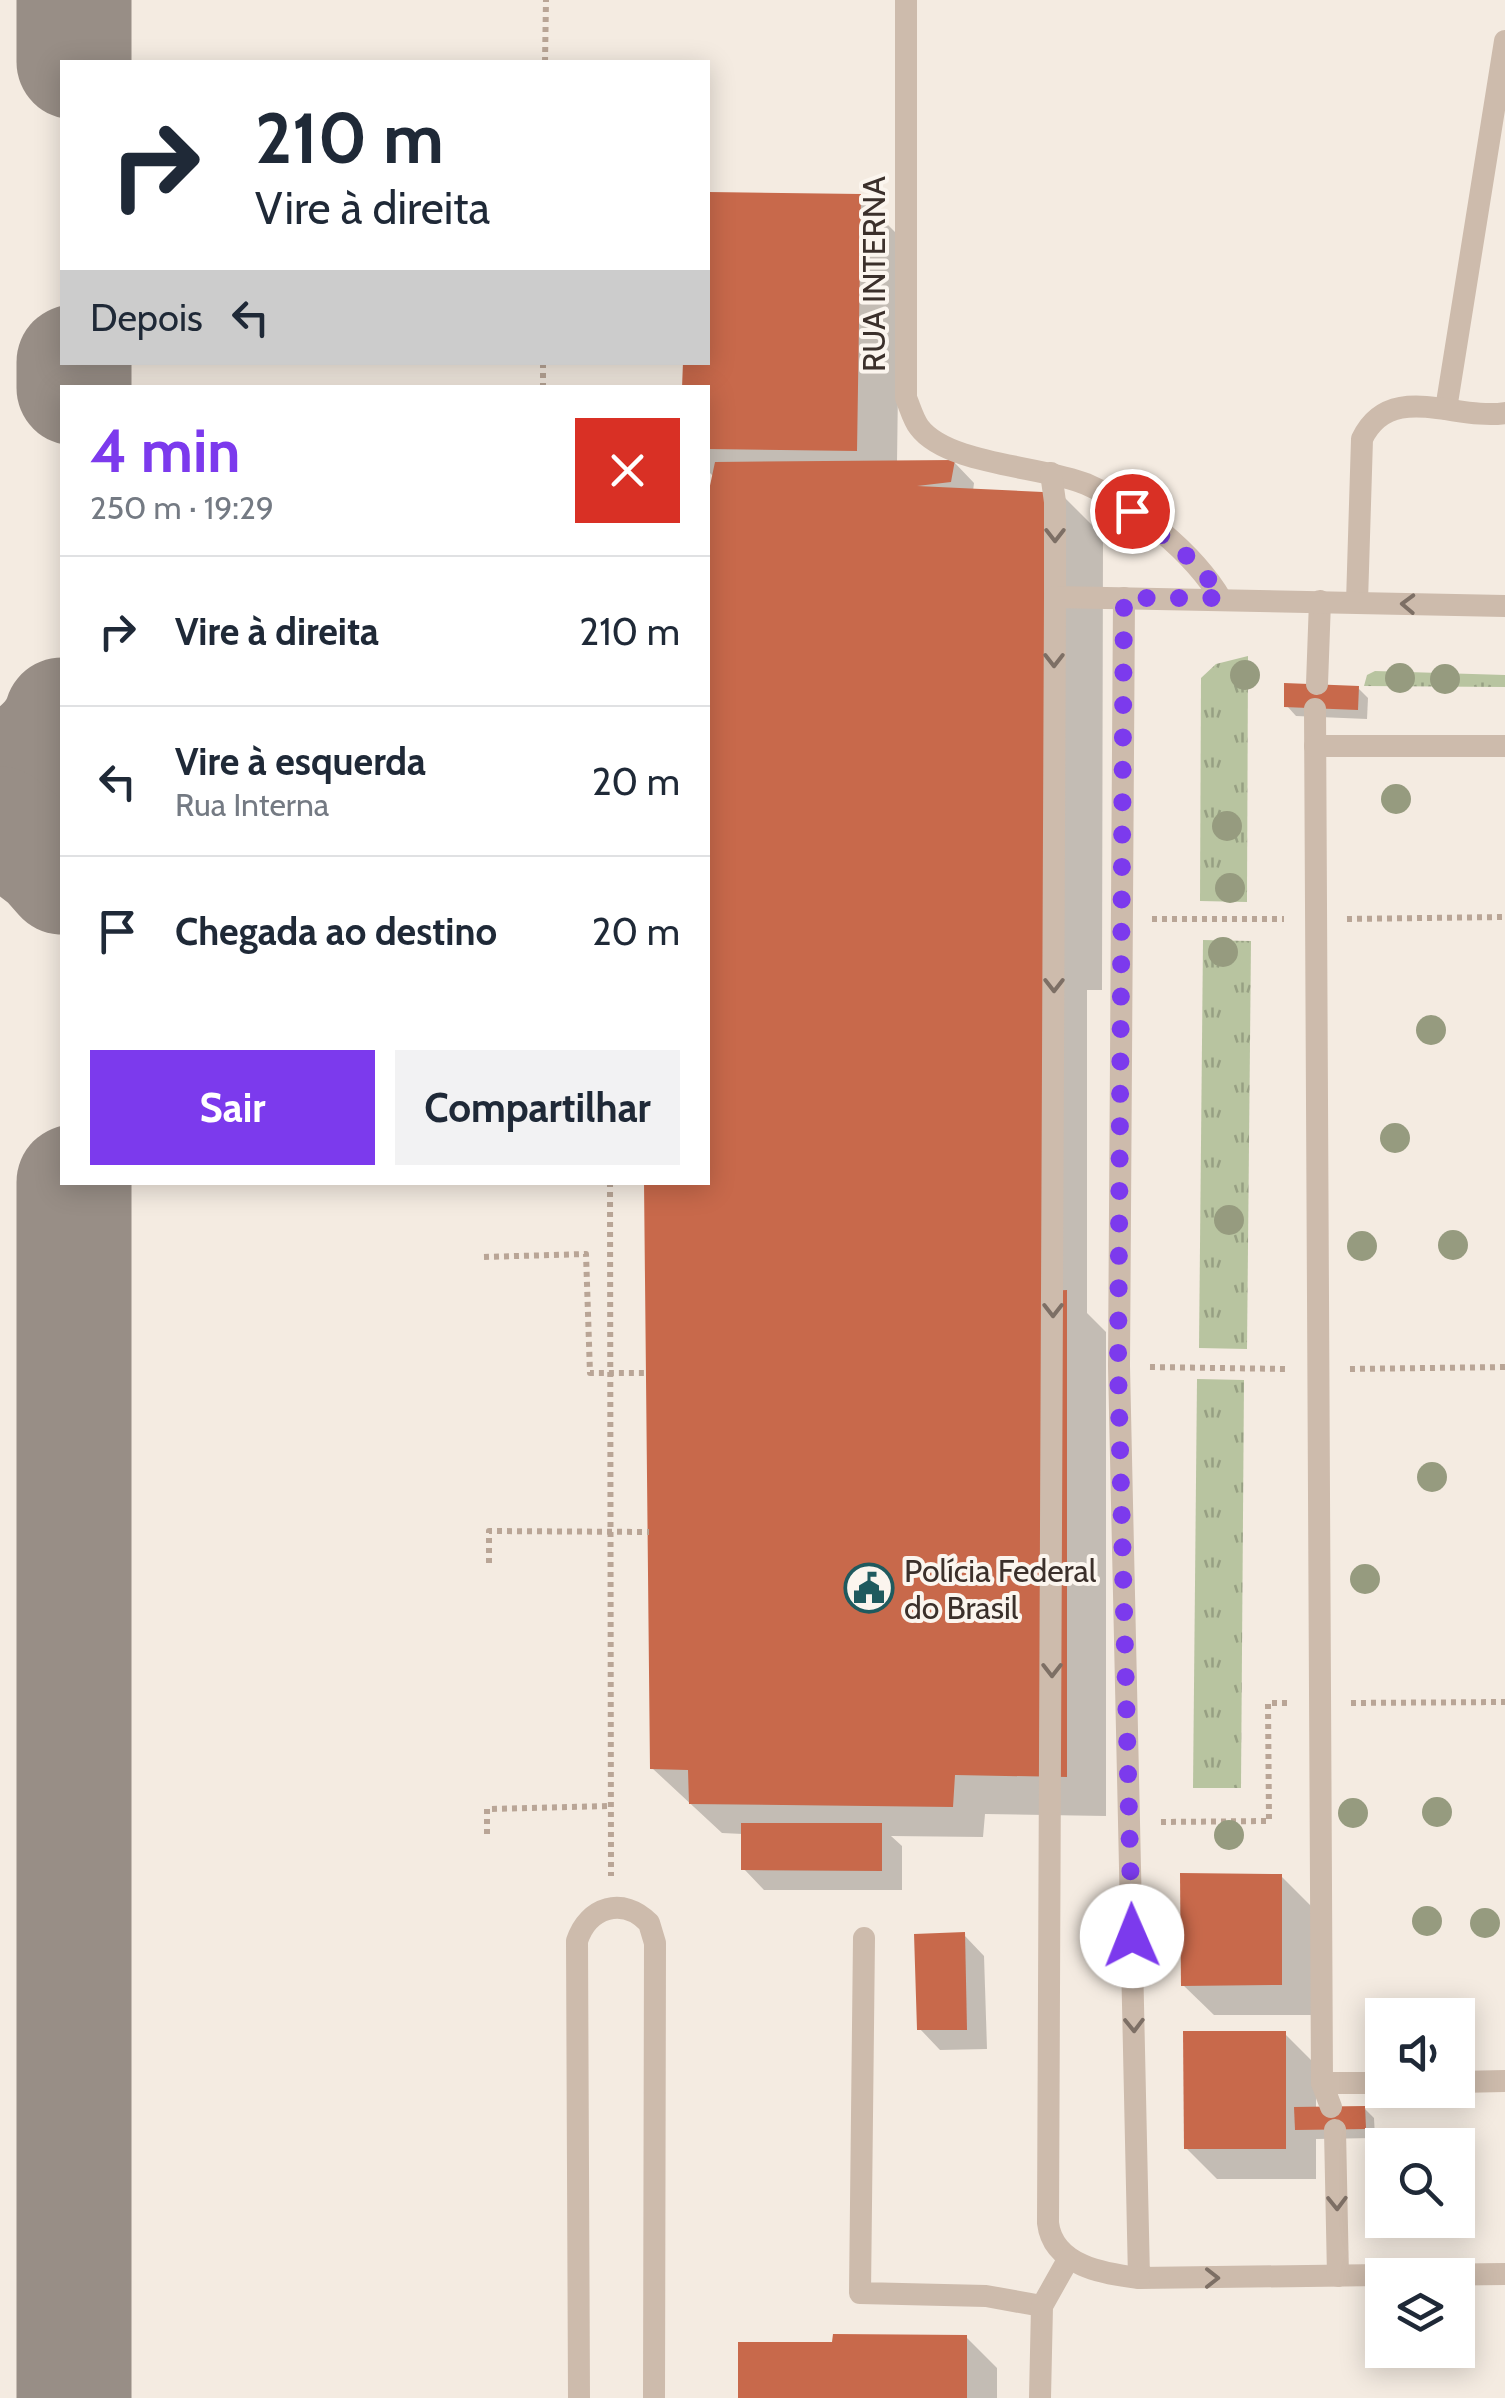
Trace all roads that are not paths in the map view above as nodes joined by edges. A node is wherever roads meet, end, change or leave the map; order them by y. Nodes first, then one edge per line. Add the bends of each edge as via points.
1 (906, 0) edge
2 (1505, 42) edge
3 (1446, 410) junction
4 (1505, 413) edge
5 (1051, 473) junction
6 (1054, 596) junction
7 (1124, 598) junction
8 (1221, 598) junction
9 (1320, 601) junction
10 (1357, 602) junction
11 (1505, 606) edge
12 (1317, 684) dead end
13 (1315, 708) dead end
14 (1316, 746) junction
15 (1505, 746) edge
16 (864, 1938) dead end
17 (1505, 2081) edge
18 (1475, 2082) edge
19 (1365, 2083) edge
20 (1322, 2084) junction
21 (1069, 2258) junction
22 (1475, 2274) edge
23 (1505, 2274) edge
24 (1365, 2275) edge
25 (1338, 2276) junction
26 (1140, 2278) junction
27 (1042, 2306) junction
28 (579, 2398) edge
29 (654, 2398) edge
30 (1040, 2398) edge

1 - 5 lane, RUA INTERNA via 906,398 935,442
2 - 3 lane
3 - 4 lane
3 - 10 lane via 1412,406 1386,412 1371,421 1362,440
5 -> 6 lane
5 - 8 lane, RUA INTERNA via 1116,498 1200,567
6 - 7 lane
6 -> 21 lane via 1048,2222
7 - 8 lane
7 -> 26 lane via 1118,1366
8 - 9 lane
9 - 10 lane
9 - 12 lane
11 -> 10 lane
13 - 14 lane
14 - 15 lane
14 - 20 lane
16 - 27 lane via 860,2293 986,2296
17 - 18 lane
19 - 20 lane
20 -> 25 lane via 1333,2118
21 - 26 lane
21 - 27 lane
22 - 23 lane
24 - 25 lane
26 -> 25 lane
27 - 30 lane
28 - 29 lane via 578,1941 588,1919 623,1908 648,1923 655,1943

